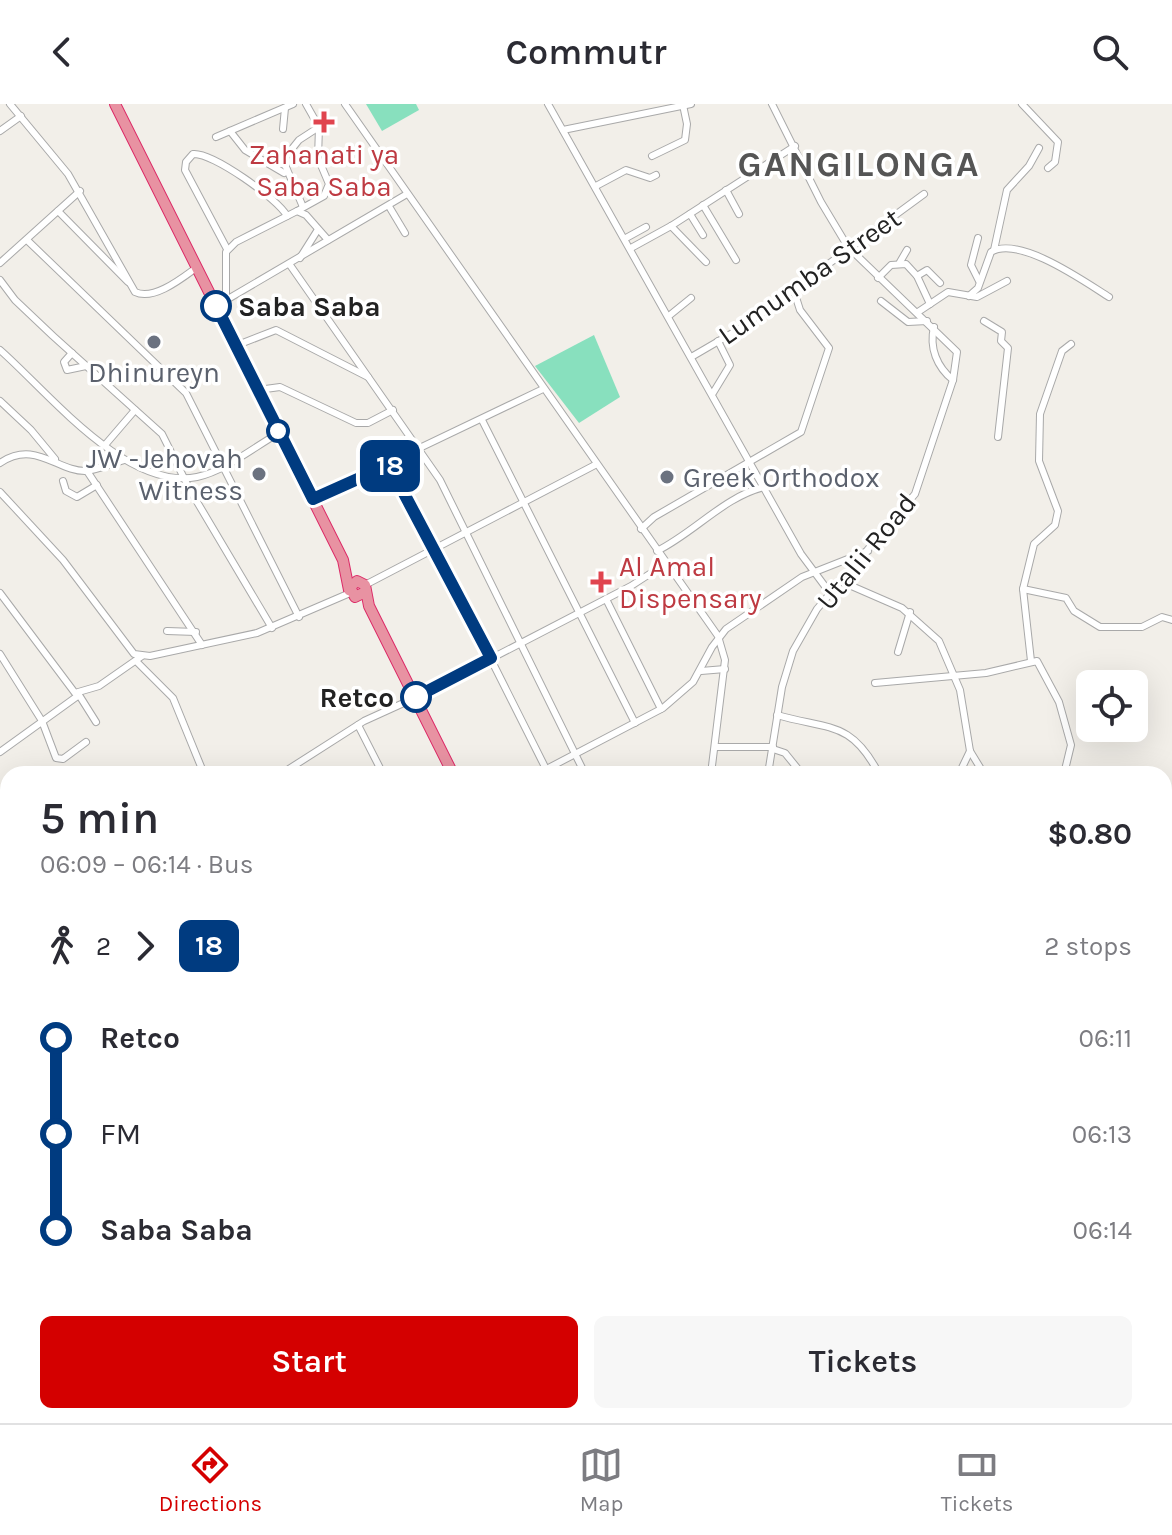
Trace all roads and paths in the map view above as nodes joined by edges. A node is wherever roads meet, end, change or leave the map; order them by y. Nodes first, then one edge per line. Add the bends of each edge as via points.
1 (10, 104) edge
2 (115, 104) edge
3 (293, 104) edge
4 (306, 104) edge
5 (345, 104) edge
6 (548, 104) edge
7 (772, 104) edge
8 (1022, 104) edge
9 (687, 105) edge
10 (285, 108) junction
11 (21, 116) junction
12 (319, 127) junction
13 (283, 129) dead end
14 (563, 130) junction
15 (0, 131) edge
16 (230, 131) junction
17 (216, 137) dead end
18 (795, 146) junction
19 (1039, 148) dead end
20 (652, 156) dead end
21 (1048, 168) dead end
22 (656, 175) dead end
23 (287, 176) junction
24 (596, 186) junction
25 (726, 190) junction
26 (80, 191) junction
27 (407, 194) junction
28 (924, 194) dead end
29 (703, 205) junction
30 (390, 208) junction
31 (300, 209) junction
32 (58, 211) junction
33 (690, 214) junction
34 (739, 214) dead end
35 (287, 216) junction
36 (671, 226) junction
37 (646, 227) dead end
38 (317, 231) junction
39 (405, 233) dead end
40 (703, 235) dead end
41 (626, 238) junction
42 (978, 238) dead end
43 (328, 240) junction
44 (28, 241) junction
45 (848, 247) junction
46 (631, 248) junction
47 (227, 249) junction
48 (907, 250) dead end
49 (994, 250) junction
50 (736, 260) dead end
51 (298, 261) junction
52 (706, 262) dead end
53 (900, 262) junction
54 (0, 263) edge
55 (290, 265) junction
56 (196, 268) junction
57 (917, 276) junction
58 (878, 278) junction
59 (0, 280) edge
60 (979, 281) junction
61 (1007, 281) dead end
62 (940, 283) dead end
63 (131, 284) junction
64 (793, 288) junction
65 (969, 296) junction
66 (1109, 297) dead end
67 (691, 298) dead end
68 (881, 301) dead end
69 (221, 304) junction
70 (930, 304) junction
71 (918, 312) junction
72 (670, 315) junction
73 (927, 321) junction
74 (984, 321) dead end
75 (934, 327) junction
76 (718, 341) junction
77 (1071, 344) dead end
78 (235, 346) junction
79 (0, 350) edge
80 (72, 353) junction
81 (693, 356) junction
82 (86, 366) junction
83 (371, 380) junction
84 (953, 380) junction
85 (543, 389) junction
86 (258, 390) junction
87 (713, 393) junction
88 (0, 401) edge
89 (135, 410) junction
90 (393, 410) junction
91 (482, 420) junction
92 (279, 433) junction
93 (998, 437) dead end
94 (105, 445) junction
95 (420, 451) junction
96 (55, 459) junction
97 (124, 460) junction
98 (0, 463) edge
99 (750, 464) junction
100 (223, 465) junction
101 (389, 465) junction
102 (595, 465) junction
103 (87, 471) junction
104 (184, 478) junction
105 (63, 481) dead end
106 (97, 485) junction
107 (764, 487) junction
108 (0, 492) edge
109 (313, 499) junction
110 (524, 504) junction
111 (641, 529) junction
112 (467, 533) junction
113 (434, 548) junction
114 (657, 551) junction
115 (869, 551) junction
116 (665, 564) junction
117 (813, 571) junction
118 (840, 581) junction
119 (1023, 589) junction
120 (358, 590) junction
121 (0, 593) edge
122 (830, 593) junction
123 (606, 599) junction
124 (579, 612) junction
125 (910, 612) junction
126 (299, 617) junction
127 (1172, 620) edge
128 (272, 628) junction
129 (167, 631) dead end
130 (196, 632) junction
131 (718, 636) junction
132 (520, 643) junction
133 (202, 645) junction
134 (898, 652) dead end
135 (0, 654) edge
136 (491, 658) junction
137 (140, 659) junction
138 (1031, 661) junction
139 (725, 669) junction
140 (701, 671) junction
141 (955, 673) junction
142 (875, 683) dead end
143 (79, 695) junction
144 (411, 700) junction
145 (661, 709) junction
146 (777, 715) junction
147 (42, 721) junction
148 (96, 722) dead end
149 (635, 723) junction
150 (358, 725) junction
151 (86, 742) dead end
152 (715, 747) junction
153 (773, 748) junction
154 (970, 751) junction
155 (0, 752) edge
156 (576, 754) junction
157 (201, 766) edge
158 (294, 766) edge
159 (379, 766) edge
160 (441, 766) edge
161 (448, 766) edge
162 (545, 766) edge
163 (552, 766) edge
164 (581, 766) edge
165 (712, 766) edge
166 (770, 766) edge
167 (796, 766) edge
168 (874, 766) edge
169 (963, 766) edge
170 (979, 766) edge
171 (1066, 766) edge

1 - 11 street
2 - 56 highway
3 - 10 street
4 - 12 street
5 - 27 street
6 - 14 street
7 - 18 street, Utalii Road
8 - 21 street via 1058,142 1055,162
9 - 14 street
9 - 20 street via 685,140
10 - 13 street
10 - 16 street
11 - 15 street
11 - 26 street
12 - 23 street via 285,156
12 - 31 street via 318,158 329,189
14 - 24 street
16 - 17 street
16 - 23 street via 245,150
18 - 25 street
18 - 45 street, Utalii Road
19 - 49 street via 1007,190
22 - 24 street via 626,170
23 - 31 street
24 - 41 street
25 - 29 street
25 - 34 street
26 - 32 street
26 - 63 street
27 - 30 street
27 - 85 street
28 - 45 street, Lumumba Street
29 - 33 street
29 - 50 street
30 - 39 street
30 - 43 street
31 - 35 street
31 - 38 street
32 - 44 street
32 - 63 street
33 - 36 street
33 - 40 street
35 - 47 street
35 - 47 street via 216,160 193,154 185,170
36 - 46 street
36 - 52 street
37 - 41 street
38 - 43 street
38 - 51 street
41 - 46 street
42 - 60 street via 971,265
43 - 51 street
44 - 54 street
44 - 100 street via 186,393
45 - 58 street, Utalii Road
45 - 64 street, Lumumba Street
46 - 72 street
47 - 69 street
48 - 53 street
49 - 60 street
49 - 66 street via 1035,255
51 - 55 street
53 - 57 street
53 - 58 street
55 - 69 street
55 - 83 street
56 - 63 street via 145,295
56 - 69 highway
57 - 62 street via 927,270
57 - 70 street
58 - 71 street, Utalii Road
59 - 80 street
60 - 65 street
61 - 65 street
64 - 76 street, Lumumba Street
64 - 99 street via 800,310 829,350 801,432
65 - 70 street via 951,291
67 - 72 street
68 - 73 street via 908,322
69 - 78 highway
70 - 71 street
71 - 73 street, Utalii Road
72 - 81 street
73 - 75 street, Utalii Road
74 - 93 street via 1002,332 1001,341 1008,348
75 - 84 street via 937,360
75 - 84 street, Utalii Road via 956,348
76 - 81 street, Lumumba Street
76 - 87 street via 730,367
77 - 119 street via 1062,351 1042,404 1038,435 1039,461 1058,506 1057,516 1055,525 1034,544
78 - 83 street via 276,330
78 - 86 highway
79 - 94 street
80 - 82 street
80 - 82 street via 63,364 67,370
81 - 87 street
82 - 89 street
83 - 90 street
84 - 115 street, Utalii Road via 915,494
85 - 91 street
85 - 102 street
86 - 90 street via 280,387 356,423
86 - 92 highway
87 - 99 street
88 - 96 street
89 - 94 street
89 - 104 street via 169,443
90 - 95 street
91 - 95 street
91 - 110 street
92 - 100 street
92 - 109 highway
94 - 97 street
95 - 101 street
95 - 112 street
96 - 98 street via 15,456
96 - 103 street
97 - 103 street
97 - 104 street via 150,472
99 - 107 street
99 - 111 street
100 - 104 street
100 - 126 street
101 - 109 street
101 - 113 street
102 - 110 street
102 - 111 street
103 - 106 street
104 - 128 street
105 - 106 street via 66,491 77,497
106 - 130 street
107 - 114 street via 736,496 687,536
107 - 117 street
108 - 137 street via 63,560
109 - 120 highway
110 - 112 street
110 - 124 street
111 - 114 street
112 - 113 street
112 - 132 street
113 - 120 street
113 - 136 street
114 - 116 street
115 - 117 street
115 - 118 street, Utalii Road
116 - 123 street
116 - 131 street
117 - 122 street
117 - 131 street
118 - 122 street, Utalii Road
118 - 125 street
119 - 127 street via 1067,598 1074,611 1100,627 1142,627 1162,617
119 - 138 street
120 - 126 street
120 - 144 highway
121 - 143 street
122 - 146 street, Utalii Road via 793,651
123 - 124 street
123 - 145 street
124 - 132 street
124 - 149 street
125 - 134 street
125 - 141 street via 939,641
126 - 128 street
128 - 133 street
129 - 130 street
130 - 133 street
131 - 139 street
131 - 140 street
132 - 136 street
132 - 156 street
133 - 137 street
135 - 147 street
136 - 144 street
136 - 162 street
137 - 143 street
137 - 157 street via 173,698
138 - 141 street via 986,673
138 - 171 street via 1043,667 1061,711 1071,745
139 - 140 street
139 - 152 street
140 - 145 street
141 - 142 street
141 - 154 street
143 - 147 street
143 - 148 street
144 - 150 street
144 - 160 highway
144 - 161 highway
145 - 149 street
146 - 153 street, Utalii Road
146 - 168 street via 845,731
147 - 151 street via 60,760
147 - 155 street
149 - 156 street
150 - 158 street
150 - 159 street
152 - 153 street
152 - 165 street
153 - 166 street, Utalii Road
153 - 167 street
154 - 169 street
154 - 170 street
156 - 163 street
156 - 164 street

